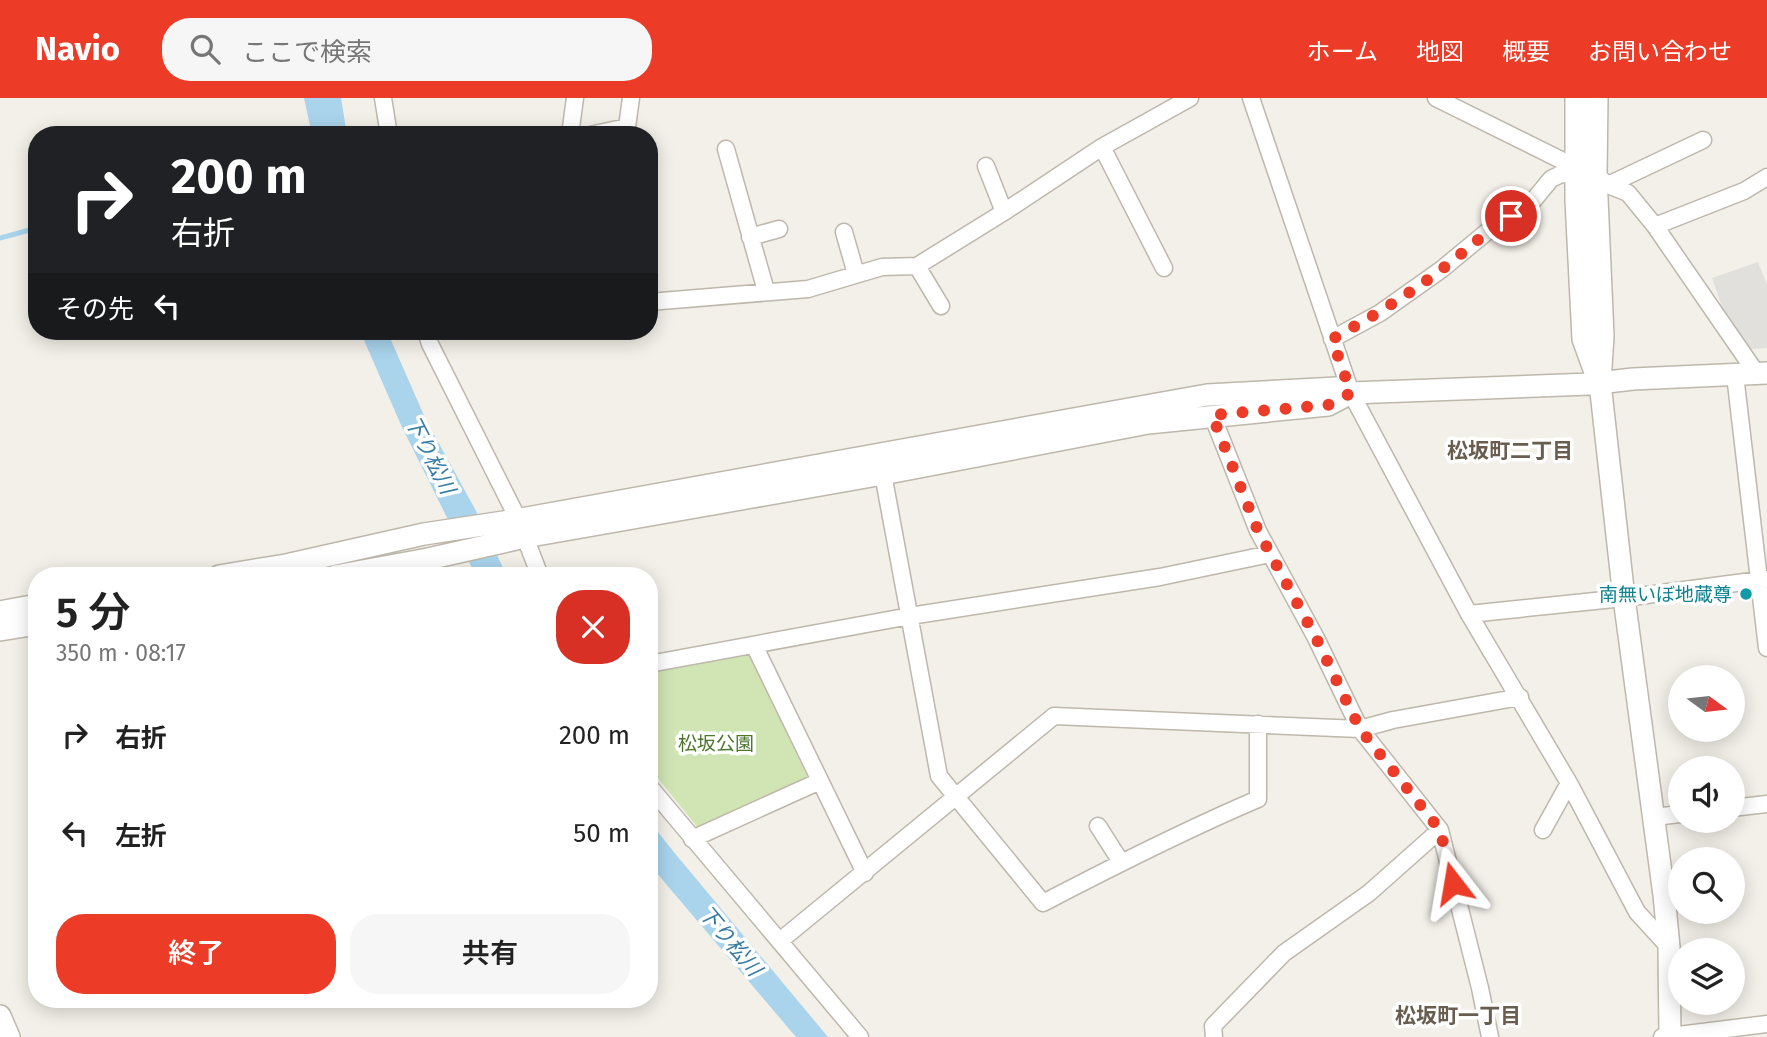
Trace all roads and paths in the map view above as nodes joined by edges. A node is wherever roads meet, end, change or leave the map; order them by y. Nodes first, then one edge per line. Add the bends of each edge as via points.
1 (383, 98) edge
2 (575, 98) edge
3 (631, 98) edge
4 (1190, 98) edge
5 (1251, 98) edge
6 (1436, 98) edge
7 (1576, 98) edge
8 (1597, 98) edge
9 (1468, 106) edge
10 (388, 126) edge
11 (571, 126) edge
12 (627, 126) edge
13 (1703, 140) dead end
14 (1102, 147) junction
15 (726, 149) dead end
16 (986, 166) dead end
17 (1589, 175) junction
18 (1767, 177) edge
19 (1004, 212) junction
20 (1656, 226) junction
21 (779, 229) dead end
22 (844, 232) dead end
23 (750, 237) junction
24 (916, 266) junction
25 (1164, 268) dead end
26 (856, 274) junction
27 (766, 291) junction
28 (658, 301) edge
29 (941, 306) dead end
30 (1332, 339) junction
31 (429, 340) edge
32 (1762, 373) edge
33 (1735, 375) junction
34 (1600, 383) junction
35 (1351, 393) junction
36 (1212, 415) junction
37 (883, 474) junction
38 (519, 529) junction
39 (1270, 554) junction
40 (274, 567) edge
41 (385, 567) edge
42 (536, 567) edge
43 (1763, 579) edge
44 (1624, 598) junction
45 (28, 607) edge
46 (0, 612) edge
47 (1469, 614) junction
48 (910, 616) junction
49 (28, 625) edge
50 (0, 630) edge
51 (754, 645) junction
52 (1767, 648) edge
53 (658, 662) edge
54 (1520, 697) junction
55 (1258, 724) junction
56 (1360, 729) junction
57 (820, 781) junction
58 (1569, 783) junction
59 (957, 796) junction
60 (658, 797) edge
61 (1767, 804) edge
62 (1745, 807) edge
63 (1668, 815) edge
64 (1654, 817) junction
65 (1098, 826) dead end
66 (1440, 830) junction
67 (1543, 830) dead end
68 (692, 839) junction
69 (1121, 862) junction
70 (865, 873) junction
71 (1664, 895) junction
72 (1637, 912) junction
73 (1669, 938) edge
74 (781, 940) junction
75 (1668, 945) edge
76 (1668, 1007) edge
77 (0, 1016) edge
78 (1767, 1024) edge
79 (9, 1037) edge
80 (860, 1037) edge
81 (1214, 1037) edge
82 (1490, 1037) edge
83 (1667, 1037) edge

1 - 10 street
2 - 11 street
3 - 12 street
4 - 14 street
5 - 30 street
6 - 9 street
7 - 17 street
8 - 17 street
9 - 17 street
13 - 17 street
14 - 19 street
14 - 25 street
15 - 23 street
16 - 19 street
17 - 20 street via 1628,193
17 - 30 street via 1561,174 1551,179 1528,206 1494,226 1442,269 1380,313
17 - 34 street via 1583,339
18 - 20 street via 1744,191
19 - 24 street
20 - 32 street
21 - 23 street
22 - 26 street
23 - 27 street
24 - 26 street via 882,267
24 - 29 street
26 - 27 street via 808,289
27 - 28 street
30 - 35 street
31 - 38 street
32 - 33 street
33 - 34 street
33 - 43 street
34 - 35 street
34 - 44 street
35 - 36 street via 1328,405
35 - 38 street via 1337,388 1208,395
35 - 47 street
36 - 37 street
36 - 39 street
37 - 38 street
37 - 48 street
38 - 40 street via 424,534
38 - 41 street via 429,559
38 - 42 street
39 - 48 street via 1160,577
39 - 56 street
43 - 44 street
43 - 52 street
44 - 47 street
44 - 64 street
45 - 46 street
47 - 54 street
48 - 51 street
48 - 59 street via 939,776
49 - 50 street
51 - 53 street
51 - 57 street
54 - 56 street
54 - 58 street
55 - 56 street
55 - 59 street via 1054,716
55 - 69 street via 1258,799
56 - 66 street
57 - 68 street
57 - 70 street
58 - 67 street
58 - 72 street
59 - 69 street via 1043,903
59 - 70 street
60 - 68 street
61 - 62 street
63 - 64 street
64 - 71 street
65 - 69 street
66 - 81 street via 1369,893 1284,953 1213,1026
66 - 82 street
68 - 74 street
70 - 74 street
71 - 72 street via 1660,912 1649,916
71 - 73 street
72 - 75 street
74 - 80 street
76 - 83 street
77 - 79 street
78 - 83 street

